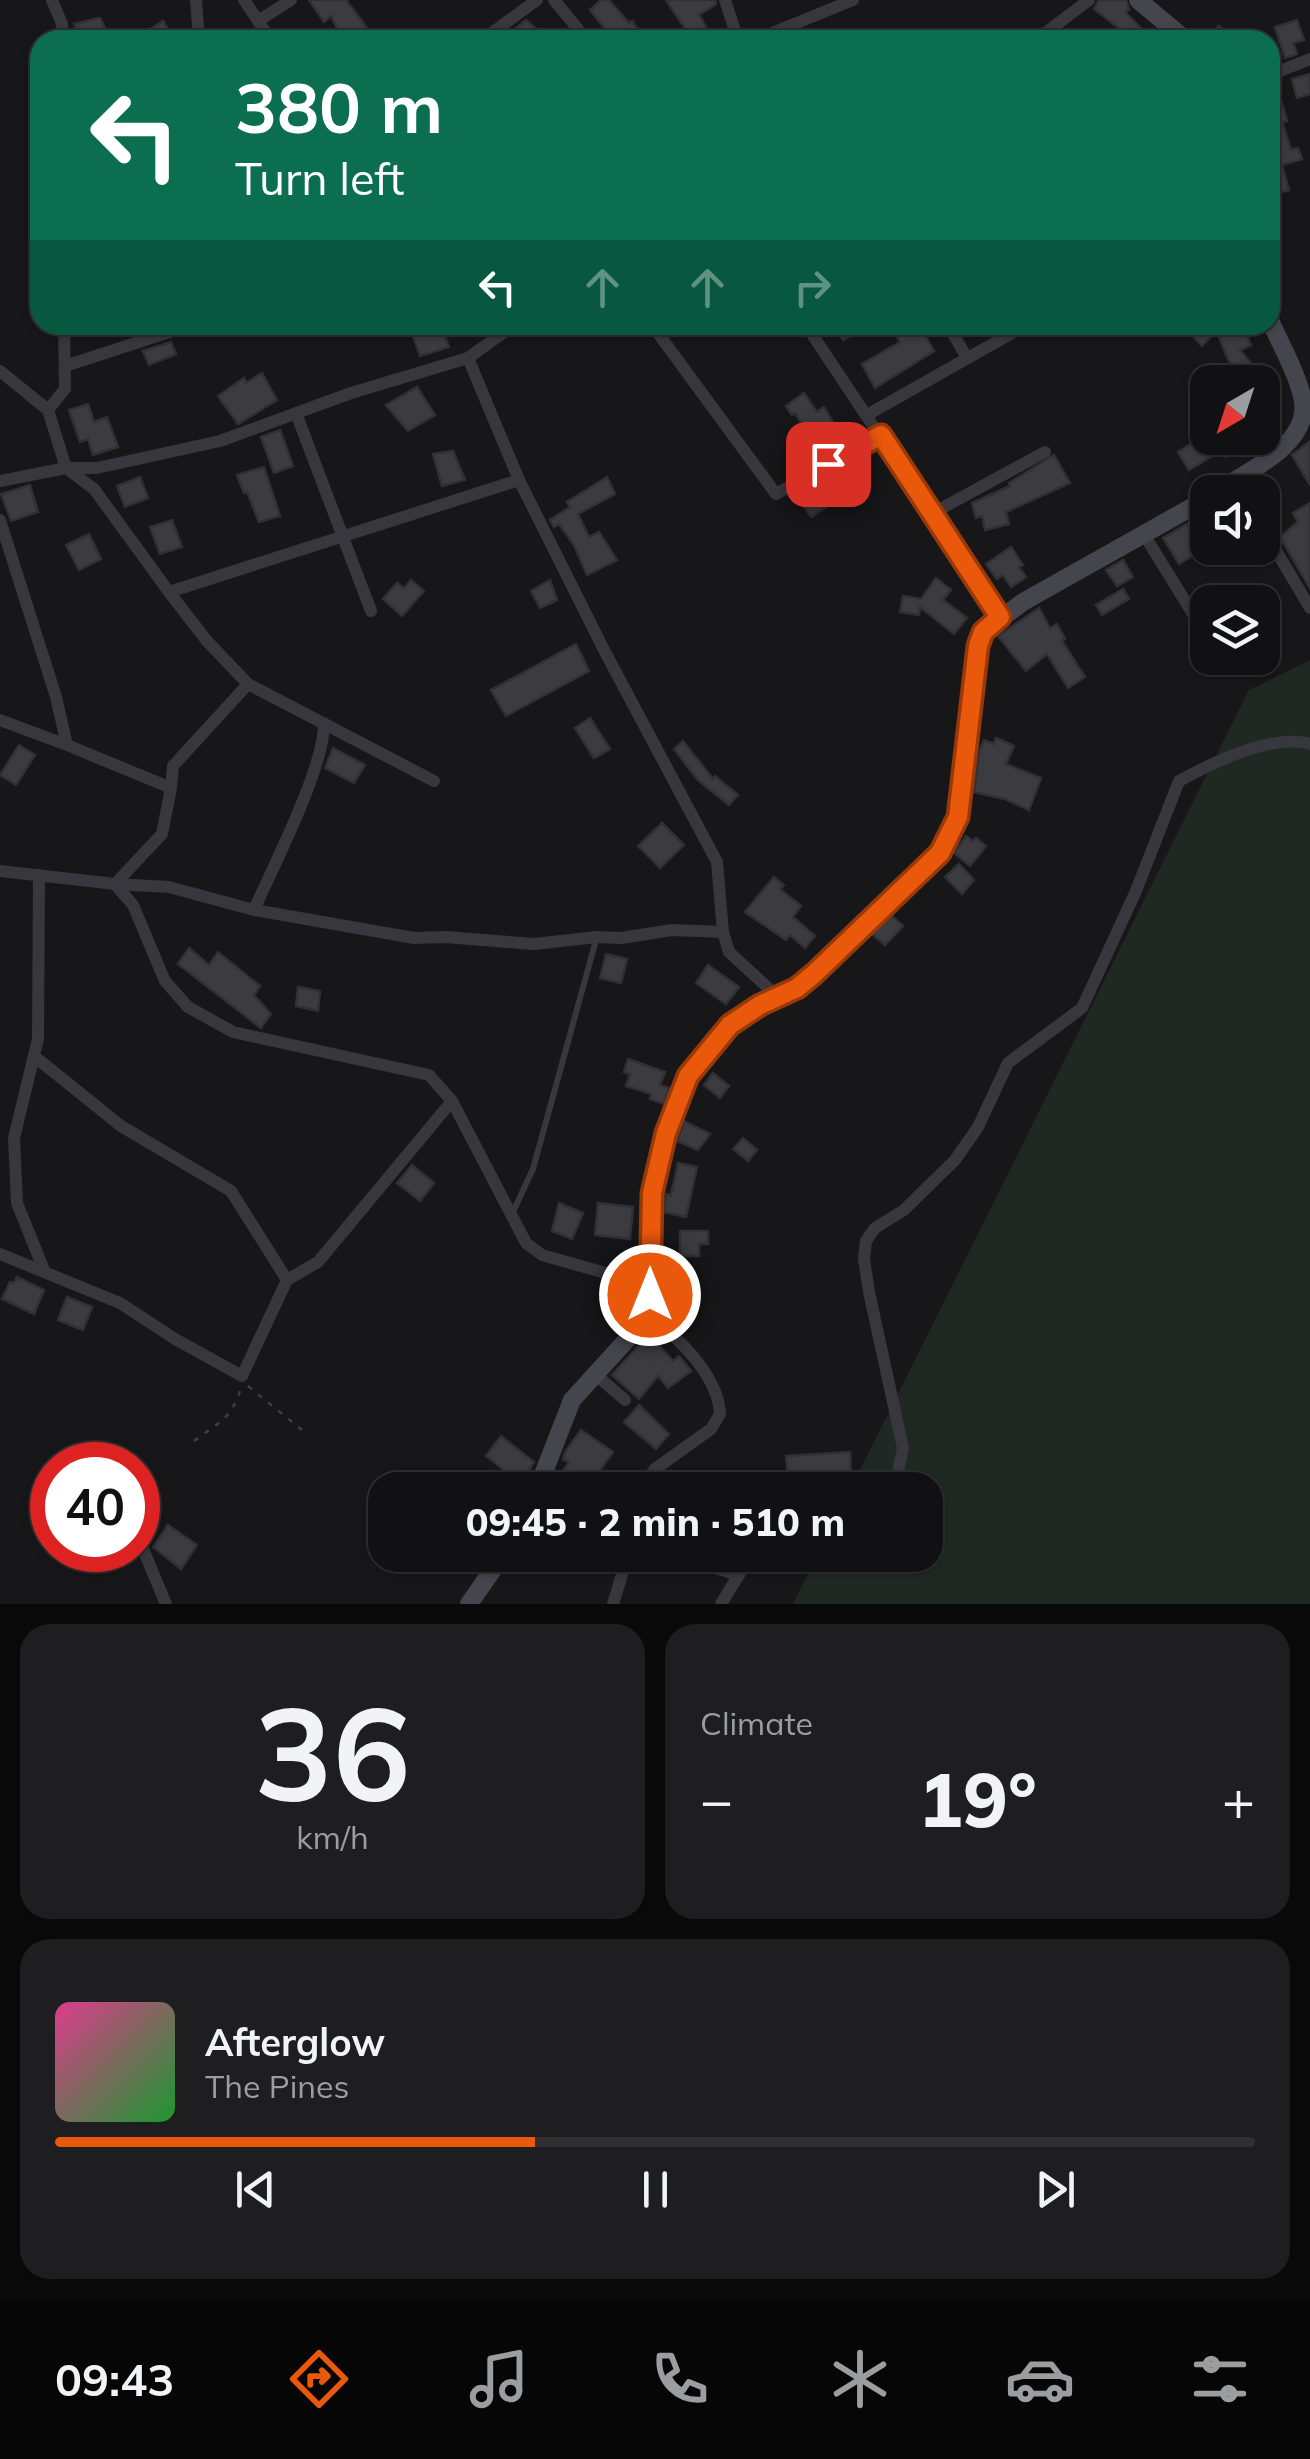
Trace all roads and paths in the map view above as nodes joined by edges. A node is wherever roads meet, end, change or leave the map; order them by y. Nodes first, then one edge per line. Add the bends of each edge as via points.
1 (52, 0) edge
2 (196, 0) edge
3 (244, 0) edge
4 (290, 0) edge
5 (537, 0) edge
6 (554, 0) edge
7 (726, 0) edge
8 (853, 0) edge
9 (1089, 0) edge
10 (1138, 0) edge
11 (258, 21) junction
12 (62, 30) edge
13 (198, 30) edge
14 (264, 30) edge
15 (496, 30) edge
16 (580, 30) edge
17 (735, 30) edge
18 (780, 30) edge
19 (1051, 30) edge
20 (1174, 30) edge
21 (1310, 59) edge
22 (1280, 72) edge
23 (64, 335) edge
24 (161, 335) edge
25 (500, 335) edge
26 (659, 335) edge
27 (813, 335) edge
28 (954, 335) edge
29 (1008, 335) edge
30 (1276, 335) edge
31 (468, 358) junction
32 (967, 358) junction
33 (64, 366) junction
34 (0, 371) edge
35 (48, 410) junction
36 (296, 413) junction
37 (867, 415) junction
38 (1306, 421) edge
39 (881, 435) junction
40 (1045, 452) dead end
41 (66, 468) junction
42 (1251, 475) edge
43 (520, 480) junction
44 (0, 481) edge
45 (1190, 508) edge
46 (933, 513) junction
47 (0, 520) edge
48 (1143, 534) junction
49 (342, 538) junction
50 (1280, 557) edge
51 (169, 592) junction
52 (1310, 608) edge
53 (1190, 609) edge
54 (371, 610) dead end
55 (1000, 617) junction
56 (248, 684) junction
57 (0, 720) edge
58 (324, 724) junction
59 (1310, 744) edge
60 (67, 745) junction
61 (434, 781) dead end
62 (171, 788) junction
63 (0, 871) edge
64 (39, 875) junction
65 (115, 884) junction
66 (254, 910) junction
67 (722, 932) junction
68 (597, 937) junction
69 (778, 997) junction
70 (34, 1056) junction
71 (452, 1101) junction
72 (512, 1215) junction
73 (0, 1254) edge
74 (44, 1270) junction
75 (287, 1280) junction
76 (648, 1285) junction
77 (650, 1316) junction
78 (596, 1374) junction
79 (242, 1376) junction
80 (626, 1400) dead end
81 (302, 1430) dead end
82 (194, 1441) dead end
83 (544, 1472) edge
84 (652, 1472) edge
85 (897, 1472) edge
86 (153, 1572) edge
87 (491, 1572) edge
88 (623, 1572) edge
89 (728, 1572) edge
90 (740, 1572) edge
91 (738, 1575) junction
92 (166, 1604) edge
93 (470, 1604) edge
94 (613, 1604) edge
95 (721, 1604) edge

1 - 12 street
2 - 13 street
3 - 11 street
4 - 11 street
5 - 15 street
6 - 16 street
7 - 17 street
8 - 18 street
9 - 19 street
10 - 20 street
11 - 14 street
21 - 22 street
23 - 33 street
24 - 33 street
25 - 31 street
26 - 39 street via 776,494
27 - 37 street
28 - 32 street
29 - 32 street
30 - 38 street
31 - 36 street
31 - 43 street
32 - 37 street
33 - 35 street via 64,389
34 - 35 street
35 - 41 street
36 - 41 street via 220,441 97,468
36 - 49 street
37 - 39 street
38 - 42 street
39 - 46 street
40 - 46 street
41 - 44 street
41 - 51 street via 94,489
43 - 49 street
43 - 67 street via 716,862
45 - 48 street
46 - 55 street
47 - 60 street
48 - 53 street
48 - 55 street
49 - 51 street
49 - 54 street
50 - 52 street
51 - 56 street
55 - 69 street via 978,646 958,817 940,853 814,974
56 - 58 street
56 - 62 street via 173,766
57 - 60 street
58 - 61 street
58 - 66 street via 305,791
59 - 85 street via 1228,755 1179,781 1082,1008 1008,1063 962,1152 866,1241 869,1292 902,1448
60 - 62 street
62 - 65 street via 162,834
63 - 64 street
64 - 65 street
64 - 70 street
65 - 66 street via 169,886
65 - 71 street via 133,904 165,981 188,1008 233,1032 429,1075
66 - 68 street via 414,938 534,944
67 - 68 street
67 - 69 street via 730,952
68 - 72 lane via 533,1169
69 - 76 street via 730,1025 688,1076 652,1193
70 - 74 street via 14,1138 16,1203
70 - 75 street via 121,1126 231,1191
71 - 72 street
71 - 75 street via 318,1262
72 - 76 street via 526,1243 542,1255
73 - 74 street
74 - 79 street via 120,1303
75 - 79 street
76 - 77 street
77 - 78 street
77 - 84 street via 705,1376 720,1414 711,1429
78 - 80 street
78 - 83 street via 572,1400
79 - 81 path
79 - 82 path via 231,1414
86 - 92 street
87 - 93 street
88 - 94 street
89 - 91 street
90 - 91 street
91 - 95 street

